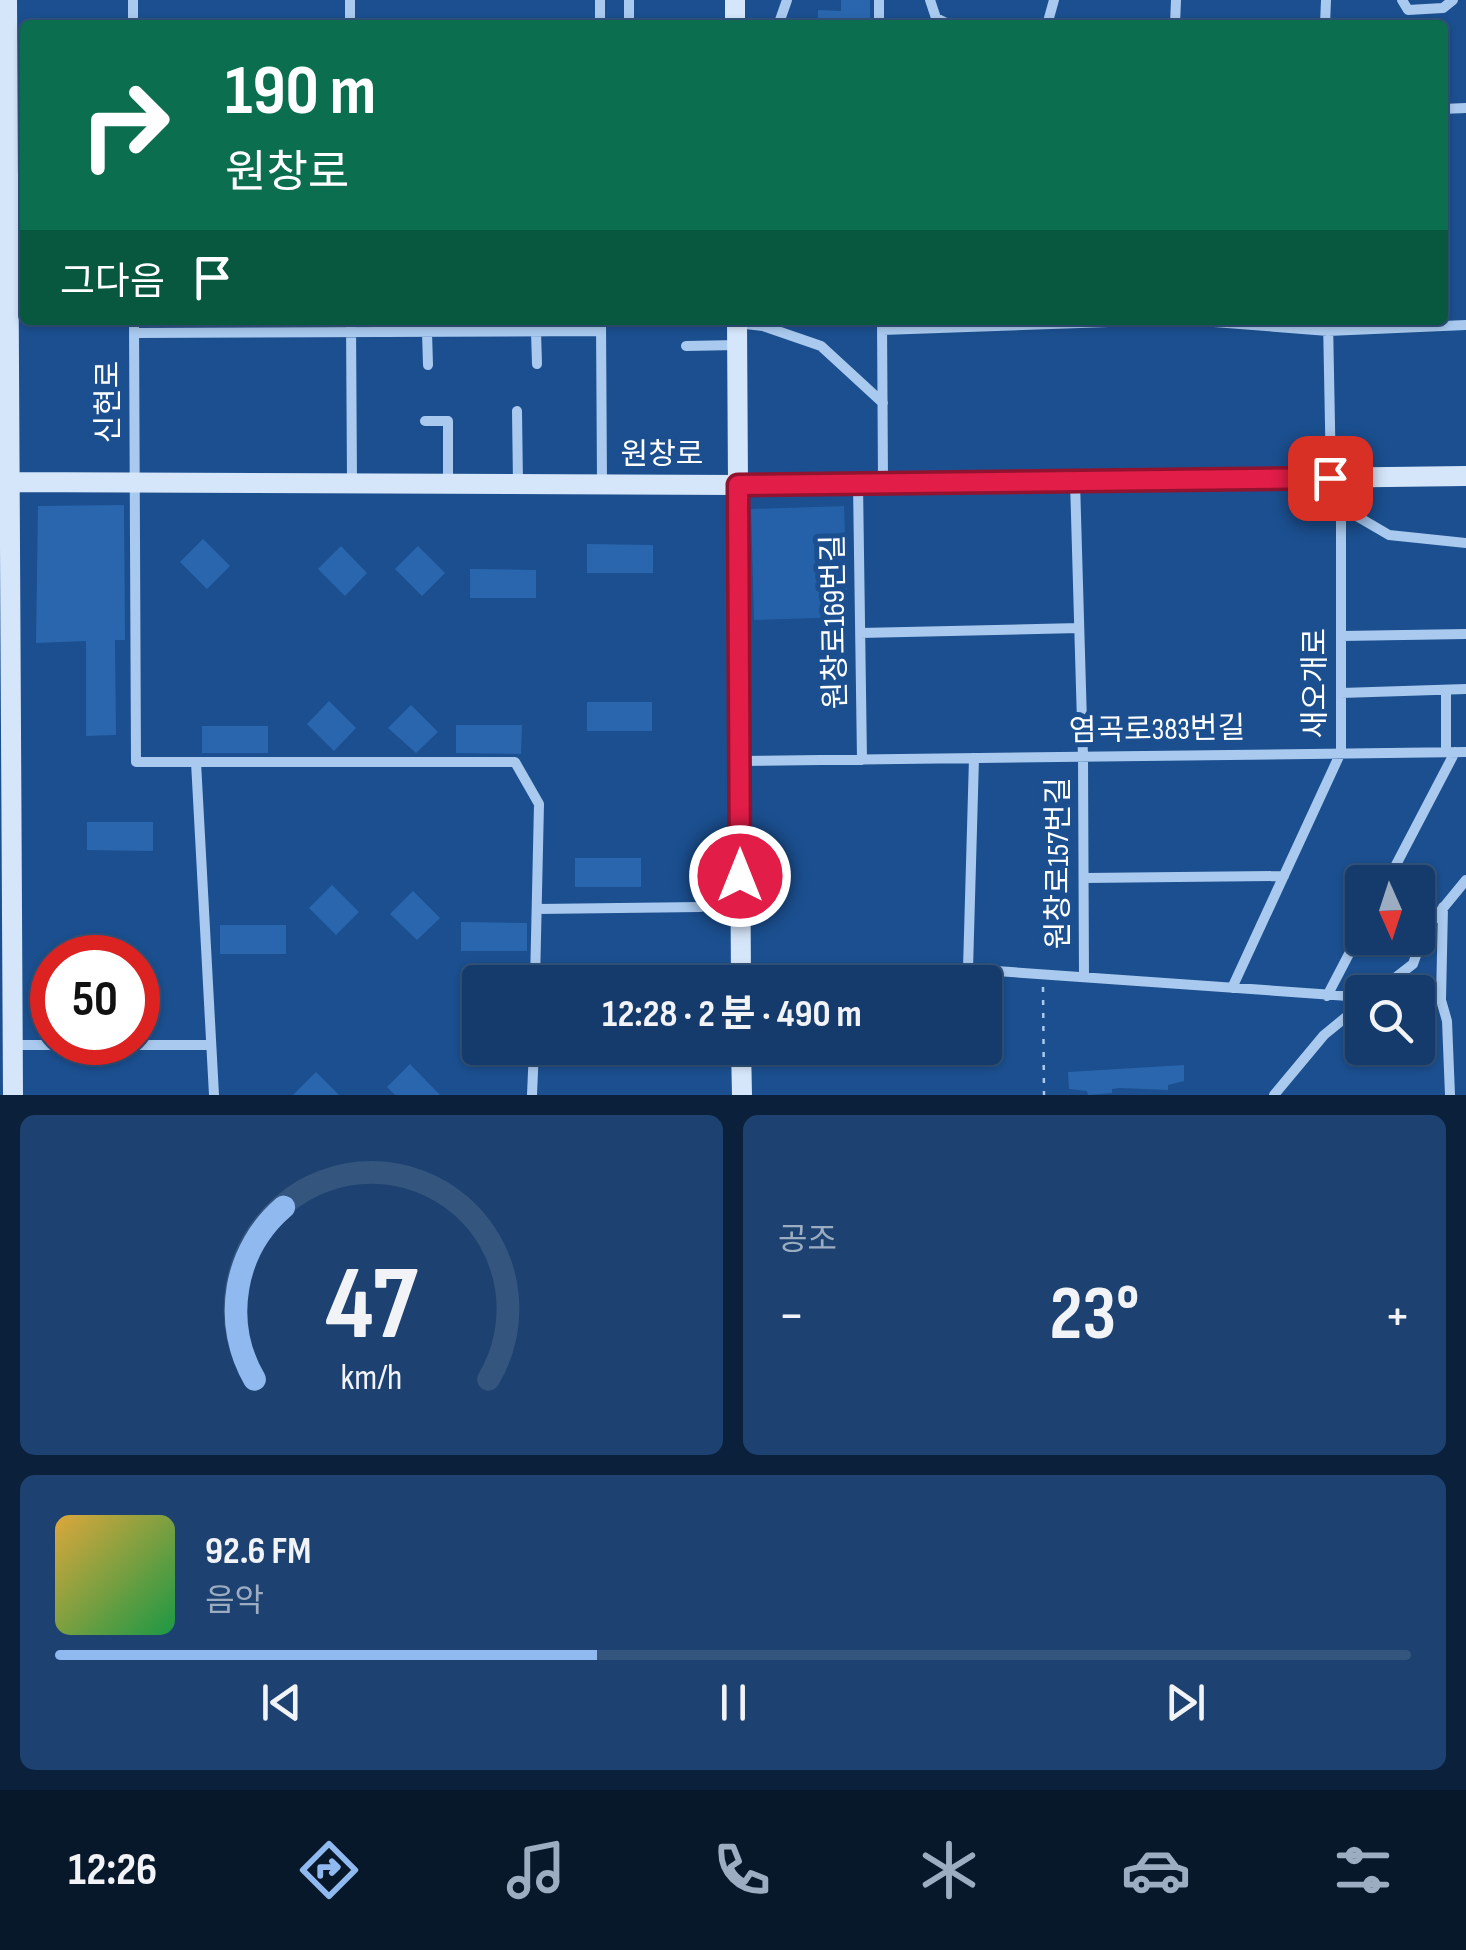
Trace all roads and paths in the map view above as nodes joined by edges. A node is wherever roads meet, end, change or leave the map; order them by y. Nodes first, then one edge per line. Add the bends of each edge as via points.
1 (7, 0) edge
2 (787, 0) edge
3 (1402, 0) edge
4 (1452, 0) edge
5 (780, 20) dead end
6 (11, 178) edge
7 (134, 325) edge
8 (351, 325) edge
9 (736, 325) edge
10 (756, 325) edge
11 (882, 325) edge
12 (1328, 325) edge
13 (1466, 325) edge
14 (444, 326) edge
15 (494, 326) edge
16 (601, 326) edge
17 (544, 328) edge
18 (427, 332) junction
19 (134, 333) junction
20 (351, 333) junction
21 (737, 345) junction
22 (686, 346) dead end
23 (537, 364) dead end
24 (428, 365) dead end
25 (882, 403) junction
26 (517, 412) dead end
27 (425, 422) dead end
28 (1466, 476) edge
29 (1336, 478) junction
30 (1074, 481) junction
31 (4, 482) edge
32 (883, 483) junction
33 (135, 484) junction
34 (352, 484) junction
35 (448, 484) junction
36 (858, 484) junction
37 (518, 485) junction
38 (602, 485) junction
39 (738, 485) junction
40 (1341, 507) junction
41 (1466, 543) edge
42 (1079, 628) junction
43 (860, 633) junction
44 (1466, 634) edge
45 (1341, 636) junction
46 (1466, 689) edge
47 (1446, 690) junction
48 (1341, 693) junction
49 (1341, 752) junction
50 (1456, 752) edge
51 (1083, 757) junction
52 (974, 758) junction
53 (862, 760) junction
54 (740, 761) junction
55 (6, 762) edge
56 (196, 762) junction
57 (1396, 865) edge
58 (1284, 876) junction
59 (1084, 878) junction
60 (1466, 880) edge
61 (701, 907) dead end
62 (1443, 907) junction
63 (537, 909) junction
64 (1349, 955) edge
65 (535, 965) edge
66 (741, 965) edge
67 (968, 965) edge
68 (1002, 971) edge
69 (1399, 975) edge
70 (1084, 977) junction
71 (1043, 986) dead end
72 (1232, 988) junction
73 (1328, 996) junction
74 (1345, 998) edge
75 (1435, 1000) edge
76 (1441, 1000) junction
77 (1345, 1016) edge
78 (11, 1036) edge
79 (211, 1046) junction
80 (533, 1065) edge
81 (741, 1065) edge
82 (13, 1095) edge
83 (214, 1095) edge
84 (532, 1095) edge
85 (742, 1095) edge
86 (1044, 1095) edge
87 (1274, 1095) edge
88 (1450, 1095) edge

1 - 6 street
2 - 5 street
3 - 4 street via 1408,10 1443,8
6 - 31 street
7 - 19 street, 신현로
8 - 20 street
9 - 21 street
10 - 25 street via 821,346
11 - 25 street
12 - 13 street
12 - 29 street, 새오개로
14 - 15 street
14 - 18 street
15 - 17 street
16 - 17 street
16 - 38 street
17 - 23 street
18 - 20 street
18 - 24 street
19 - 20 street
19 - 33 street, 신현로
20 - 34 street
21 - 22 street
21 - 39 street
25 - 32 street
26 - 37 street
27 - 35 street via 448,421
28 - 29 street, 원창로
29 - 30 street, 원창로
29 - 40 street, 새오개로
30 - 32 street, 원창로
30 - 42 street, 원창로157번길
31 - 33 street, 원창로
31 - 55 street
32 - 36 street, 원창로
33 - 34 street, 원창로
33 - 56 street, 신현로 via 136,762
34 - 35 street, 원창로
35 - 37 street, 원창로
36 - 39 street, 원창로
36 - 43 street, 원창로169번길
37 - 38 street, 원창로
38 - 39 street, 원창로
39 - 54 street
40 - 41 street via 1389,535
40 - 45 street, 새오개로
42 - 43 street
42 - 51 street, 원창로157번길
43 - 53 street, 원창로169번길
44 - 45 street
45 - 48 street, 새오개로
46 - 47 street
47 - 48 street
47 - 50 street
48 - 49 street, 새오개로
49 - 50 street, 염곡로383번길
49 - 51 street, 염곡로383번길
49 - 58 street, 새오개로
50 - 57 street
51 - 52 street, 염곡로383번길
51 - 59 street, 원창로157번길
52 - 53 street, 염곡로383번길
52 - 67 street
53 - 54 street, 염곡로383번길
54 - 66 street
55 - 78 street
56 - 63 street via 515,762 539,804
56 - 79 street
58 - 59 street
58 - 72 street, 새오개로
59 - 70 street, 원창로157번길
60 - 62 street
61 - 63 street
62 - 69 street via 1425,930 1413,964
62 - 76 street
63 - 65 street
64 - 73 street
68 - 70 street
70 - 72 street
71 - 86 path
72 - 73 street
73 - 74 street
75 - 76 street
76 - 88 street
77 - 87 street
78 - 79 street
78 - 82 street
79 - 83 street
80 - 84 street
81 - 85 street

